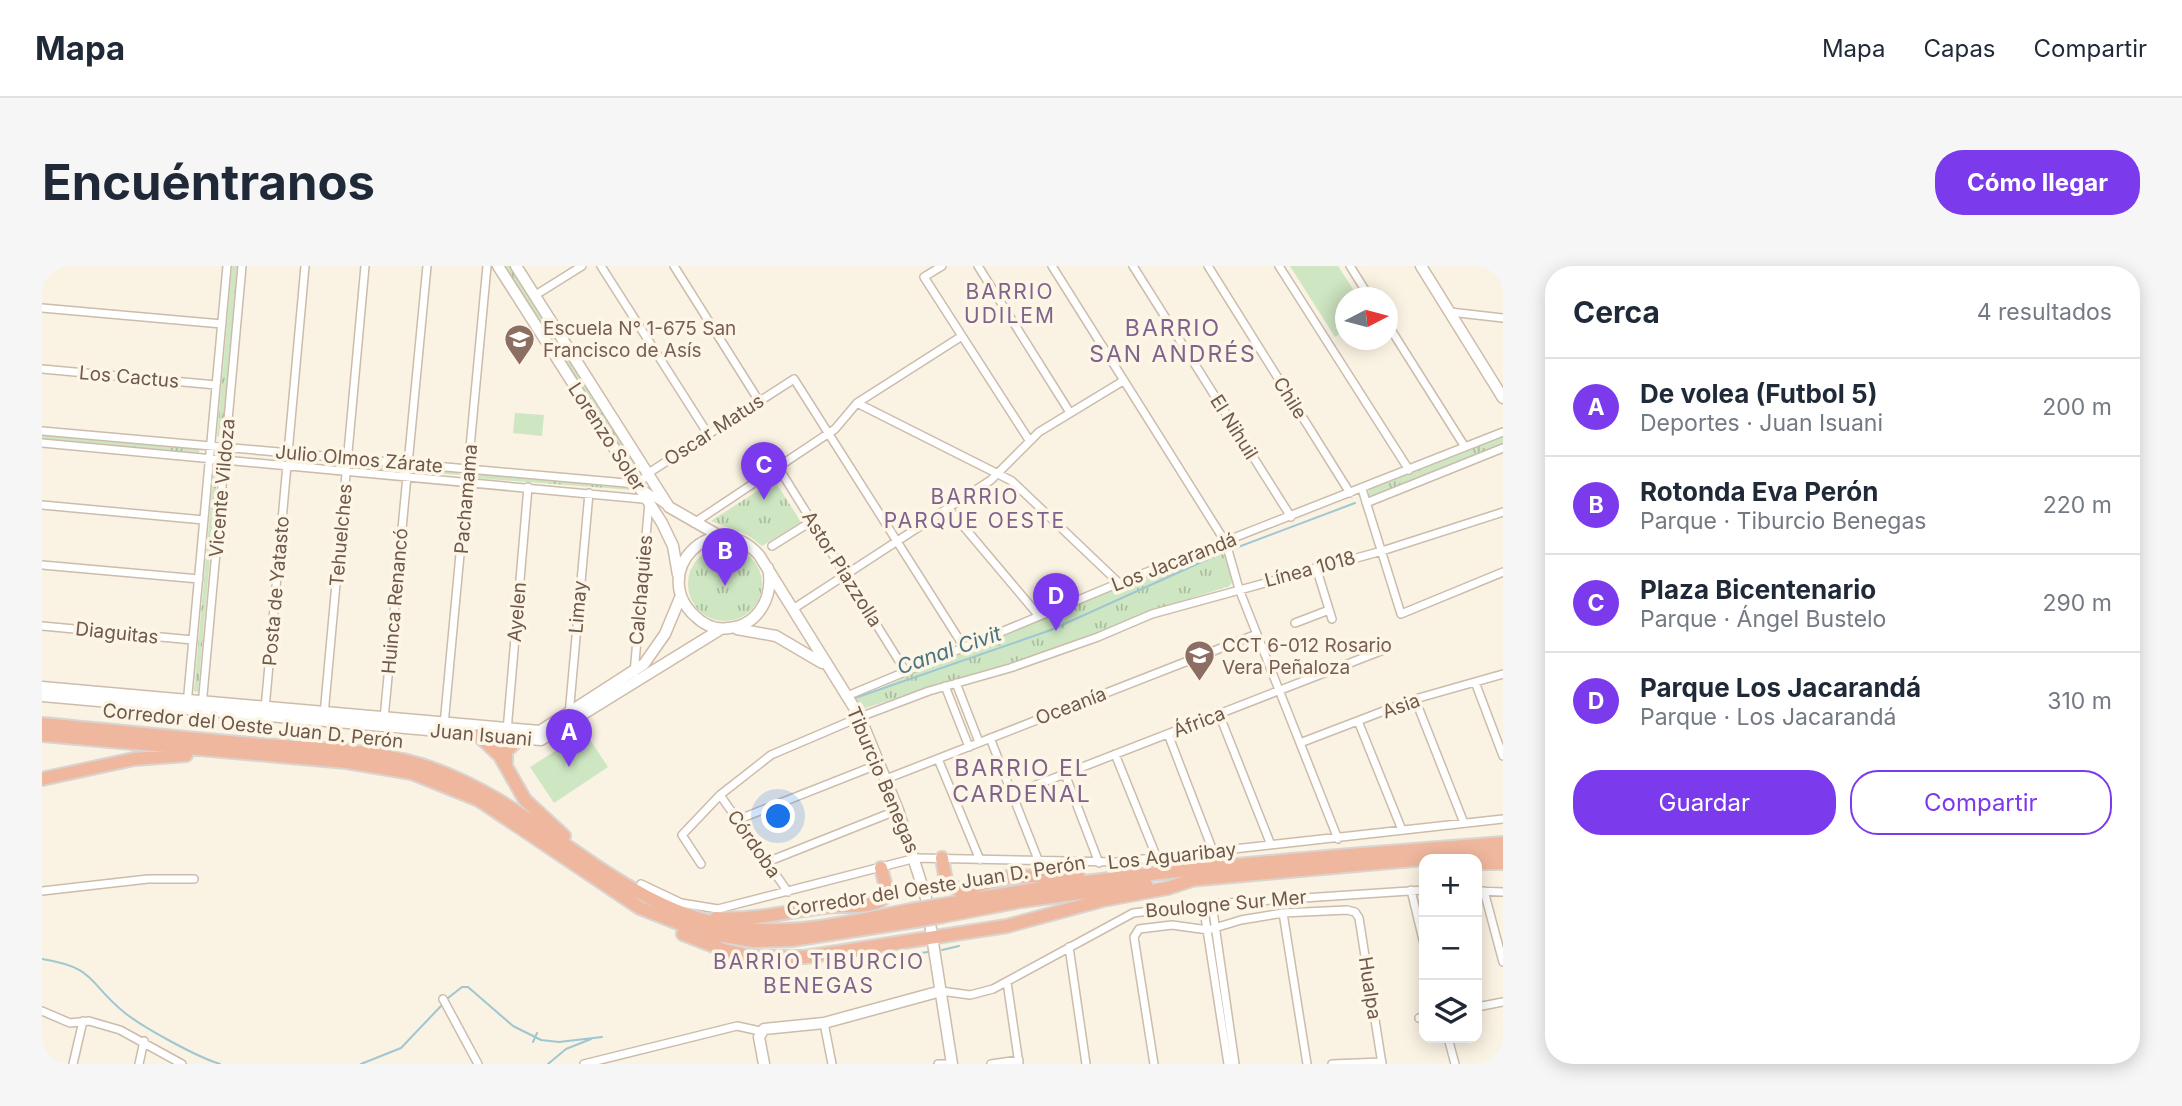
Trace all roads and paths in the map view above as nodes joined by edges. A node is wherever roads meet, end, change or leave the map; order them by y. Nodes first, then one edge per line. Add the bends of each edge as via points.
1 (227, 266) edge
2 (242, 266) edge
3 (305, 266) edge
4 (365, 266) edge
5 (427, 266) edge
6 (487, 266) edge
7 (498, 266) edge
8 (516, 266) edge
9 (582, 266) edge
10 (601, 266) edge
11 (674, 266) edge
12 (942, 266) edge
13 (978, 266) edge
14 (1052, 266) edge
15 (1133, 266) edge
16 (1208, 266) edge
17 (1279, 266) edge
18 (1350, 266) edge
19 (1421, 266) edge
20 (1363, 287) edge
21 (534, 296) junction
22 (42, 308) edge
23 (1450, 313) junction
24 (1503, 318) edge
25 (222, 324) junction
26 (962, 336) junction
27 (1398, 341) edge
28 (42, 369) edge
29 (1123, 380) junction
30 (216, 385) junction
31 (1503, 398) edge
32 (759, 401) junction
33 (858, 403) junction
34 (1069, 411) junction
35 (42, 431) edge
36 (1503, 432) edge
37 (828, 433) junction
38 (708, 434) junction
39 (1029, 440) junction
40 (42, 443) edge
41 (211, 446) junction
42 (1465, 447) junction
43 (226, 448) junction
44 (1503, 448) edge
45 (288, 453) junction
46 (210, 458) junction
47 (348, 458) junction
48 (225, 460) junction
49 (408, 464) junction
50 (287, 465) junction
51 (778, 467) junction
52 (468, 469) junction
53 (347, 471) junction
54 (1409, 471) junction
55 (998, 472) junction
56 (647, 474) junction
57 (407, 476) junction
58 (467, 481) junction
59 (638, 486) junction
60 (528, 487) junction
61 (1362, 489) junction
62 (589, 493) junction
63 (1350, 493) junction
64 (649, 502) junction
65 (1366, 503) junction
66 (42, 505) edge
67 (669, 507) junction
68 (948, 508) junction
69 (1503, 513) edge
70 (1291, 517) junction
71 (204, 520) junction
72 (812, 521) junction
73 (693, 523) junction
74 (718, 536) junction
75 (897, 542) junction
76 (1226, 543) junction
77 (772, 546) dead end
78 (1382, 551) junction
79 (42, 565) edge
80 (1316, 567) junction
81 (768, 568) junction
82 (1503, 572) edge
83 (846, 575) junction
84 (199, 579) junction
85 (678, 579) junction
86 (1119, 583) junction
87 (1239, 589) junction
88 (680, 598) junction
89 (793, 609) junction
90 (1329, 610) junction
91 (1039, 616) junction
92 (1332, 620) dead end
93 (1295, 623) dead end
94 (42, 626) edge
95 (732, 628) junction
96 (721, 629) junction
97 (1257, 634) junction
98 (193, 640) junction
99 (964, 647) junction
100 (1385, 649) dead end
101 (828, 667) junction
102 (906, 672) junction
103 (1503, 674) edge
104 (635, 675) junction
105 (1475, 682) junction
106 (956, 683) junction
107 (945, 686) junction
108 (42, 687) edge
109 (1279, 691) junction
110 (42, 696) edge
111 (1415, 699) junction
112 (850, 700) junction
113 (187, 705) junction
114 (202, 706) junction
115 (264, 712) junction
116 (1219, 714) junction
117 (324, 717) junction
118 (570, 717) junction
119 (860, 717) junction
120 (384, 722) junction
121 (1358, 722) junction
122 (42, 724) edge
123 (467, 726) junction
124 (444, 728) junction
125 (506, 734) junction
126 (1168, 734) junction
127 (42, 735) edge
128 (478, 735) junction
129 (990, 738) junction
130 (520, 739) junction
131 (979, 743) junction
132 (1300, 743) junction
133 (969, 747) junction
134 (251, 754) junction
135 (1115, 754) junction
136 (1503, 756) edge
137 (938, 759) junction
138 (879, 764) junction
139 (507, 770) junction
140 (1065, 774) junction
141 (42, 779) edge
142 (886, 779) junction
143 (1013, 794) junction
144 (720, 795) junction
145 (898, 810) junction
146 (1503, 818) edge
147 (737, 820) junction
148 (1464, 822) junction
149 (1402, 830) junction
150 (1503, 834) edge
151 (1338, 839) junction
152 (1503, 843) edge
153 (1271, 845) junction
154 (1213, 851) junction
155 (1503, 853) edge
156 (1482, 855) edge
157 (1402, 856) junction
158 (943, 858) junction
159 (1157, 858) junction
160 (916, 859) junction
161 (1419, 859) edge
162 (980, 860) junction
163 (766, 862) junction
164 (1040, 862) junction
165 (592, 863) junction
166 (1099, 863) junction
167 (1482, 863) edge
168 (1503, 863) edge
169 (701, 864) dead end
170 (881, 868) junction
171 (1142, 874) junction
172 (194, 879) dead end
173 (605, 879) junction
174 (1195, 879) junction
175 (1411, 890) junction
176 (1419, 890) edge
177 (42, 891) edge
178 (1482, 891) edge
179 (633, 892) junction
180 (788, 892) junction
181 (1503, 892) edge
182 (1482, 897) edge
183 (1203, 904) junction
184 (1212, 904) junction
185 (640, 908) junction
186 (1419, 908) edge
187 (942, 911) junction
188 (676, 912) junction
189 (1283, 914) junction
190 (913, 916) junction
191 (1212, 929) junction
192 (933, 938) junction
193 (1069, 947) junction
194 (1503, 962) edge
195 (1007, 982) junction
196 (942, 991) junction
197 (443, 999) dead end
198 (1503, 1002) edge
199 (1482, 1006) edge
200 (42, 1011) edge
201 (83, 1021) junction
202 (824, 1023) junction
203 (760, 1031) junction
204 (144, 1041) junction
205 (1449, 1043) edge
206 (1019, 1062) edge
207 (597, 1063) edge
208 (1382, 1063) edge
209 (73, 1064) edge
210 (139, 1064) edge
211 (182, 1064) edge
212 (478, 1064) edge
213 (584, 1064) edge
214 (764, 1064) edge
215 (832, 1064) edge
216 (938, 1064) edge
217 (947, 1064) edge
218 (953, 1064) edge
219 (991, 1064) edge
220 (1086, 1064) edge
221 (1154, 1064) edge
222 (1228, 1064) edge
223 (1235, 1064) edge
224 (1307, 1064) edge
225 (1332, 1064) edge
226 (1455, 1064) edge

1 - 25 street, Vicente Vildoza
2 - 43 street, Vicente Vildoza
3 - 45 street
4 - 47 street, Tehuelches
5 - 49 street
6 - 52 street, Pachamama
7 - 59 street, Lorenzo Soler
8 - 21 street, Lorenzo Soler
9 - 21 street
10 - 38 street
11 - 32 street
12 - 26 street via 924,277
13 - 34 street
14 - 29 street
15 - 70 street, El Nihuil
16 - 63 street, Chile
17 - 54 street
18 - 20 street
19 - 23 street
21 - 56 street, Lorenzo Soler
22 - 25 street
23 - 24 street
23 - 31 street
25 - 30 street, Vicente Vildoza
26 - 33 street
26 - 39 street
27 - 42 street
28 - 30 street, Los Cactus
29 - 34 street
29 - 76 street
30 - 41 street, Vicente Vildoza
32 - 37 street, Oscar Matus via 794,379
32 - 38 street, Oscar Matus
33 - 37 street
33 - 55 street
34 - 39 street
35 - 41 street, Julio Olmos Zárate
36 - 42 street, Los Jacarandá
37 - 51 street
37 - 75 street
38 - 56 street, Oscar Matus
39 - 55 street
40 - 46 street, Julio Olmos Zárate
41 - 43 street, Julio Olmos Zárate
41 - 46 street, Vicente Vildoza
42 - 54 street, Los Jacarandá
43 - 45 street, Julio Olmos Zárate
43 - 48 street, Vicente Vildoza
44 - 65 street
45 - 47 street, Julio Olmos Zárate
46 - 48 street, Julio Olmos Zárate
46 - 71 street, Vicente Vildoza
47 - 49 street, Julio Olmos Zárate
47 - 53 street, Tehuelches
48 - 50 street, Julio Olmos Zárate
48 - 114 street, Vicente Vildoza
49 - 52 street, Julio Olmos Zárate
50 - 53 street, Julio Olmos Zárate
50 - 115 street, Posta de Yatasto
51 - 72 street, Astor Piazzolla
51 - 73 street
52 - 58 street, Pachamama
52 - 59 street, Julio Olmos Zárate
53 - 57 street, Julio Olmos Zárate
53 - 117 street, Tehuelches
54 - 61 street, Los Jacarandá
55 - 68 street
55 - 86 street
56 - 59 street, Oscar Matus
56 - 67 street, Lorenzo Soler
57 - 58 street, Julio Olmos Zárate
57 - 120 street, Huinca Renancó
58 - 60 street, Julio Olmos Zárate
58 - 124 street, Pachamama
59 - 64 street, Lorenzo Soler
59 - 67 street, Julio Olmos Zárate
60 - 62 street, Julio Olmos Zárate
60 - 125 street, Ayelen
61 - 63 street, Los Jacarandá
61 - 65 street
62 - 64 street, Julio Olmos Zárate
62 - 118 street, Limay
63 - 70 street, Los Jacarandá
64 - 85 street, Lorenzo Soler via 668,534
64 - 104 street, Calchaquies
65 - 78 street
66 - 71 street
67 - 73 street, Lorenzo Soler
68 - 75 street
68 - 91 street
69 - 78 street
70 - 76 street, Los Jacarandá
71 - 84 street, Vicente Vildoza
72 - 77 street
72 - 83 street, Astor Piazzolla
73 - 74 street, Lorenzo Soler
74 - 81 street via 748,545
74 - 85 street via 691,551
75 - 83 street
75 - 99 street
76 - 86 street, Los Jacarandá
76 - 87 street
78 - 80 street, Línea 1018
78 - 82 street via 1401,614
79 - 84 street
80 - 87 street, Línea 1018
80 - 90 street
81 - 89 street, Tiburcio Benegas
81 - 95 street via 770,584 764,606 747,622
83 - 89 street
83 - 102 street, Astor Piazzolla
84 - 98 street, Vicente Vildoza
85 - 88 street
86 - 91 street, Los Jacarandá
87 - 97 street
87 - 106 street via 1152,614 1010,668
88 - 96 street via 697,619
88 - 104 street, Juan Isuani via 659,646
89 - 101 street, Tiburcio Benegas
90 - 92 street
90 - 93 street
91 - 99 street, Los Jacarandá
94 - 98 street, Diaguitas
95 - 96 street
95 - 101 street, Tiburcio Benegas via 776,636
96 - 104 street, Juan Isuani
97 - 109 street
97 - 129 street, Oceanía
98 - 113 street, Vicente Vildoza
99 - 102 street, Los Jacarandá
100 - 109 street, África
101 - 112 street, Tiburcio Benegas
102 - 112 street, Los Jacarandá
103 - 105 street, Asia
104 - 118 street, Juan Isuani
105 - 111 street, Asia
105 - 136 street
106 - 107 street
106 - 131 street
107 - 119 street
107 - 133 street
108 - 113 street, Juan Isuani
109 - 116 street, África
109 - 132 street
110 - 113 street, Juan Isuani
111 - 121 street, Asia
111 - 148 street
112 - 119 street, Tiburcio Benegas
113 - 114 street, Juan Isuani
114 - 115 street, Juan Isuani
115 - 117 street, Juan Isuani
116 - 126 street, África
116 - 153 street
117 - 120 street, Juan Isuani
118 - 125 street, Juan Isuani via 540,731
118 - 130 street, Juan Isuani via 541,740
119 - 138 street, Tiburcio Benegas
119 - 144 street via 771,755
120 - 124 street, Juan Isuani
121 - 132 street, Asia
121 - 149 street
122 - 165 highway, Corredor del Oeste Juan D. Perón via 339,750 404,760 483,790
123 - 124 street, Juan Isuani
123 - 125 street, Juan Isuani
123 - 128 street
124 - 128 street, Juan Isuani
125 - 128 street, Juan Isuani
125 - 130 street, Juan Isuani
126 - 135 street, África
126 - 154 street
127 - 134 highway, Corredor del Oeste Juan D. Perón
128 - 139 highway
129 - 131 street, Oceanía
129 - 143 street
130 - 139 highway via 506,751
131 - 133 street, Oceanía
132 - 151 street
133 - 137 street, Oceanía
134 - 141 highway via 153,756
134 - 173 highway, Corredor del Oeste Juan D. Perón via 374,765 434,780 496,809
135 - 140 street, África
135 - 159 street
137 - 142 street, Oceanía
137 - 162 street
138 - 142 street, Tiburcio Benegas
138 - 147 street
139 - 165 highway via 525,800
140 - 143 street, África
140 - 166 street
142 - 145 street, Tiburcio Benegas
143 - 164 street
144 - 147 street, Córdoba
144 - 169 street via 682,835
145 - 160 street, Tiburcio Benegas
145 - 163 street
146 - 148 street, Los Aguaribay
147 - 163 street, Córdoba
148 - 149 street, Los Aguaribay
149 - 151 street, Los Aguaribay
150 - 157 highway
151 - 153 street, Los Aguaribay
152 - 157 highway, Corredor del Oeste Juan D. Perón
153 - 154 street, Los Aguaribay
154 - 159 street, Los Aguaribay
155 - 156 highway
157 - 161 highway
157 - 171 highway, Corredor del Oeste Juan D. Perón
157 - 174 highway, Corredor del Oeste Juan D. Perón
158 - 160 street, Los Aguaribay
158 - 162 street, Los Aguaribay
158 - 171 highway via 946,881 960,891 1023,876
159 - 166 street, Los Aguaribay
160 - 170 street, Los Aguaribay
160 - 192 street, Tiburcio Benegas
162 - 164 street, Los Aguaribay
163 - 180 street, Córdoba
164 - 166 street, Los Aguaribay
165 - 173 highway, Corredor del Oeste Juan D. Perón
167 - 168 highway
170 - 180 street, Los Aguaribay
170 - 188 highway via 887,891 873,905 826,906 772,917
171 - 187 highway, Corredor del Oeste Juan D. Perón
172 - 177 street via 148,879
173 - 179 highway, Corredor del Oeste Juan D. Perón
174 - 187 highway, Corredor del Oeste Juan D. Perón
174 - 192 highway via 1007,926
175 - 176 street, Boulogne Sur Mer
175 - 184 street, Boulogne Sur Mer
175 - 186 street
178 - 181 street
179 - 180 street, Los Aguaribay via 706,909 730,908
179 - 185 highway, Corredor del Oeste Juan D. Perón
179 - 188 highway, Corredor del Oeste Juan D. Perón
182 - 194 street
183 - 184 street, Boulogne Sur Mer
183 - 191 street
183 - 193 street, Boulogne Sur Mer via 1126,915
184 - 191 street
185 - 190 highway, Corredor del Oeste Juan D. Perón via 701,932 754,941 826,936
185 - 192 highway via 704,943 753,957 805,957
187 - 190 highway, Corredor del Oeste Juan D. Perón, bridge
188 - 190 highway, Corredor del Oeste Juan D. Perón via 719,925 779,930
189 - 191 street
189 - 208 street, Hualpa via 1355,912 1359,918
189 - 224 street
191 - 221 street via 1172,925 1135,932
191 - 222 street
191 - 223 street
192 - 196 street, Tiburcio Benegas
193 - 195 street, Boulogne Sur Mer
193 - 220 street
195 - 196 street, Boulogne Sur Mer via 970,995
195 - 206 street
196 - 202 street, Boulogne Sur Mer
196 - 218 street, Tiburcio Benegas
197 - 212 street
198 - 199 street
200 - 201 street via 70,1023
201 - 204 street via 108,1025
201 - 209 street
202 - 203 street, Boulogne Sur Mer
202 - 215 street
203 - 207 street, Boulogne Sur Mer via 737,1026
203 - 214 street
204 - 210 street
204 - 211 street
205 - 226 street
206 - 219 street
207 - 213 street, Boulogne Sur Mer
208 - 225 street
216 - 217 street

